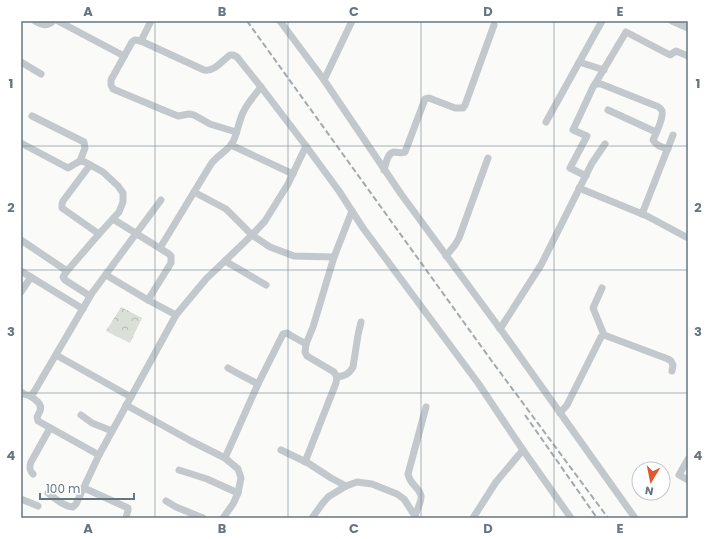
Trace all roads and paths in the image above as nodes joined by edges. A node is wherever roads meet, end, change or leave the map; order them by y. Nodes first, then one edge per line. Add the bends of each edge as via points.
1 (35, 21) edge
2 (53, 21) edge
3 (58, 21) edge
4 (151, 21) edge
5 (280, 21) edge
6 (352, 21) edge
7 (602, 21) edge
8 (672, 21) edge
9 (494, 25) dead end
10 (688, 28) edge
11 (141, 41) junction
12 (124, 56) junction
13 (688, 56) edge
14 (21, 62) edge
15 (579, 62) junction
16 (604, 70) junction
17 (41, 74) dead end
18 (324, 80) junction
19 (595, 84) junction
20 (262, 87) junction
21 (608, 110) dead end
22 (32, 116) dead end
23 (546, 122) dead end
24 (236, 132) junction
25 (656, 132) junction
26 (673, 135) dead end
27 (21, 143) edge
28 (605, 144) dead end
29 (231, 145) junction
30 (306, 146) junction
31 (668, 149) junction
32 (488, 158) dead end
33 (80, 161) junction
34 (90, 166) junction
35 (384, 170) junction
36 (293, 174) junction
37 (586, 176) junction
38 (579, 188) junction
39 (194, 192) junction
40 (161, 200) dead end
41 (352, 211) junction
42 (642, 214) junction
43 (113, 219) junction
44 (99, 234) junction
45 (136, 234) junction
46 (252, 235) junction
47 (688, 238) edge
48 (21, 240) edge
49 (160, 248) junction
50 (446, 256) junction
51 (334, 257) junction
52 (225, 261) junction
53 (21, 271) edge
54 (67, 271) junction
55 (106, 275) junction
56 (31, 277) junction
57 (266, 285) dead end
58 (602, 288) dead end
59 (21, 292) edge
60 (90, 296) junction
61 (148, 300) junction
62 (82, 309) junction
63 (176, 315) junction
64 (361, 322) dead end
65 (500, 329) junction
66 (604, 335) junction
67 (306, 344) junction
68 (56, 356) junction
69 (228, 368) dead end
70 (672, 372) dead end
71 (337, 377) junction
72 (258, 384) junction
73 (21, 392) edge
74 (30, 396) junction
75 (131, 397) junction
76 (126, 405) junction
77 (426, 406) dead end
78 (560, 413) junction
79 (81, 416) dead end
80 (50, 428) junction
81 (112, 431) junction
82 (281, 450) dead end
83 (523, 450) junction
84 (99, 455) junction
85 (225, 458) junction
86 (688, 459) edge
87 (305, 462) junction
88 (179, 470) dead end
89 (33, 474) dead end
90 (688, 480) edge
91 (346, 486) junction
92 (84, 488) junction
93 (48, 493) dead end
94 (238, 493) junction
95 (21, 499) edge
96 (166, 501) dead end
97 (38, 506) dead end
98 (415, 517) edge
99 (126, 518) edge
100 (203, 518) edge
101 (223, 518) edge
102 (312, 518) edge
103 (473, 518) edge
104 (571, 518) edge
105 (635, 518) edge

1 - 2 street via 44,25
3 - 12 street
4 - 11 street
5 - 18 street
6 - 18 street
7 - 15 street
8 - 10 street
9 - 35 street via 463,108 459,109 429,98 425,100 405,152 391,153
11 - 12 street via 132,42
11 - 20 street via 208,71 233,55
12 - 24 street via 111,80 113,89 178,116 194,115 210,124
13 - 16 street via 676,51 670,55 626,32
14 - 17 street
15 - 16 street
15 - 23 street
16 - 19 street
18 - 35 street
19 - 25 street via 601,84 661,109 662,117
19 - 37 street via 573,130 587,136 570,168
20 - 24 street via 242,114
20 - 30 street
21 - 25 street
22 - 33 street via 84,142 85,148
24 - 29 street
25 - 31 street via 653,140 655,143
26 - 31 street
27 - 33 street via 68,168
28 - 37 street
29 - 36 street
29 - 39 street via 210,164
30 - 36 street
30 - 41 street
31 - 42 street
32 - 50 street via 459,238
33 - 34 street
34 - 43 street via 112,179 123,193 123,202
34 - 44 street via 63,201 62,208
35 - 50 street
36 - 46 street via 265,221
37 - 38 street
38 - 42 street
38 - 65 street via 541,265
39 - 46 street via 226,209
39 - 49 street
40 - 45 street
41 - 51 street
41 - 83 street via 478,383
42 - 47 street
43 - 44 street
43 - 45 street
44 - 54 street
45 - 49 street
45 - 55 street
46 - 51 street via 270,247 294,256
46 - 52 street
48 - 54 street
49 - 61 street via 172,256 172,259
50 - 65 street
51 - 67 street
52 - 57 street
52 - 63 street
53 - 56 street
54 - 60 street via 64,280
55 - 60 street
55 - 61 street
56 - 59 street
56 - 62 street
58 - 66 street via 593,308
60 - 62 street
61 - 63 street
62 - 68 street
63 - 75 street
64 - 71 street via 353,367 348,374
65 - 78 street
66 - 70 street via 668,359 674,365
66 - 78 street via 567,405
67 - 71 street via 307,356 334,372
67 - 72 street via 287,333 283,334
68 - 74 street
68 - 75 street
69 - 72 street
71 - 87 street
72 - 85 street
73 - 74 street
74 - 80 street via 41,407 38,421
75 - 76 street
76 - 81 street
76 - 85 street
77 - 98 street via 408,474 422,496
78 - 105 street
79 - 81 street
80 - 84 street
80 - 89 street via 31,462 30,471
81 - 84 street
82 - 87 street
83 - 103 street via 496,482
83 - 104 street
84 - 92 street
85 - 94 street via 238,469 241,478
86 - 90 street via 678,475
87 - 91 street
88 - 94 street
91 - 98 street via 357,482 364,483 397,494
91 - 102 street via 328,497
92 - 93 street via 73,507 62,504
92 - 99 street via 128,508
94 - 101 street
95 - 97 street
96 - 100 street

